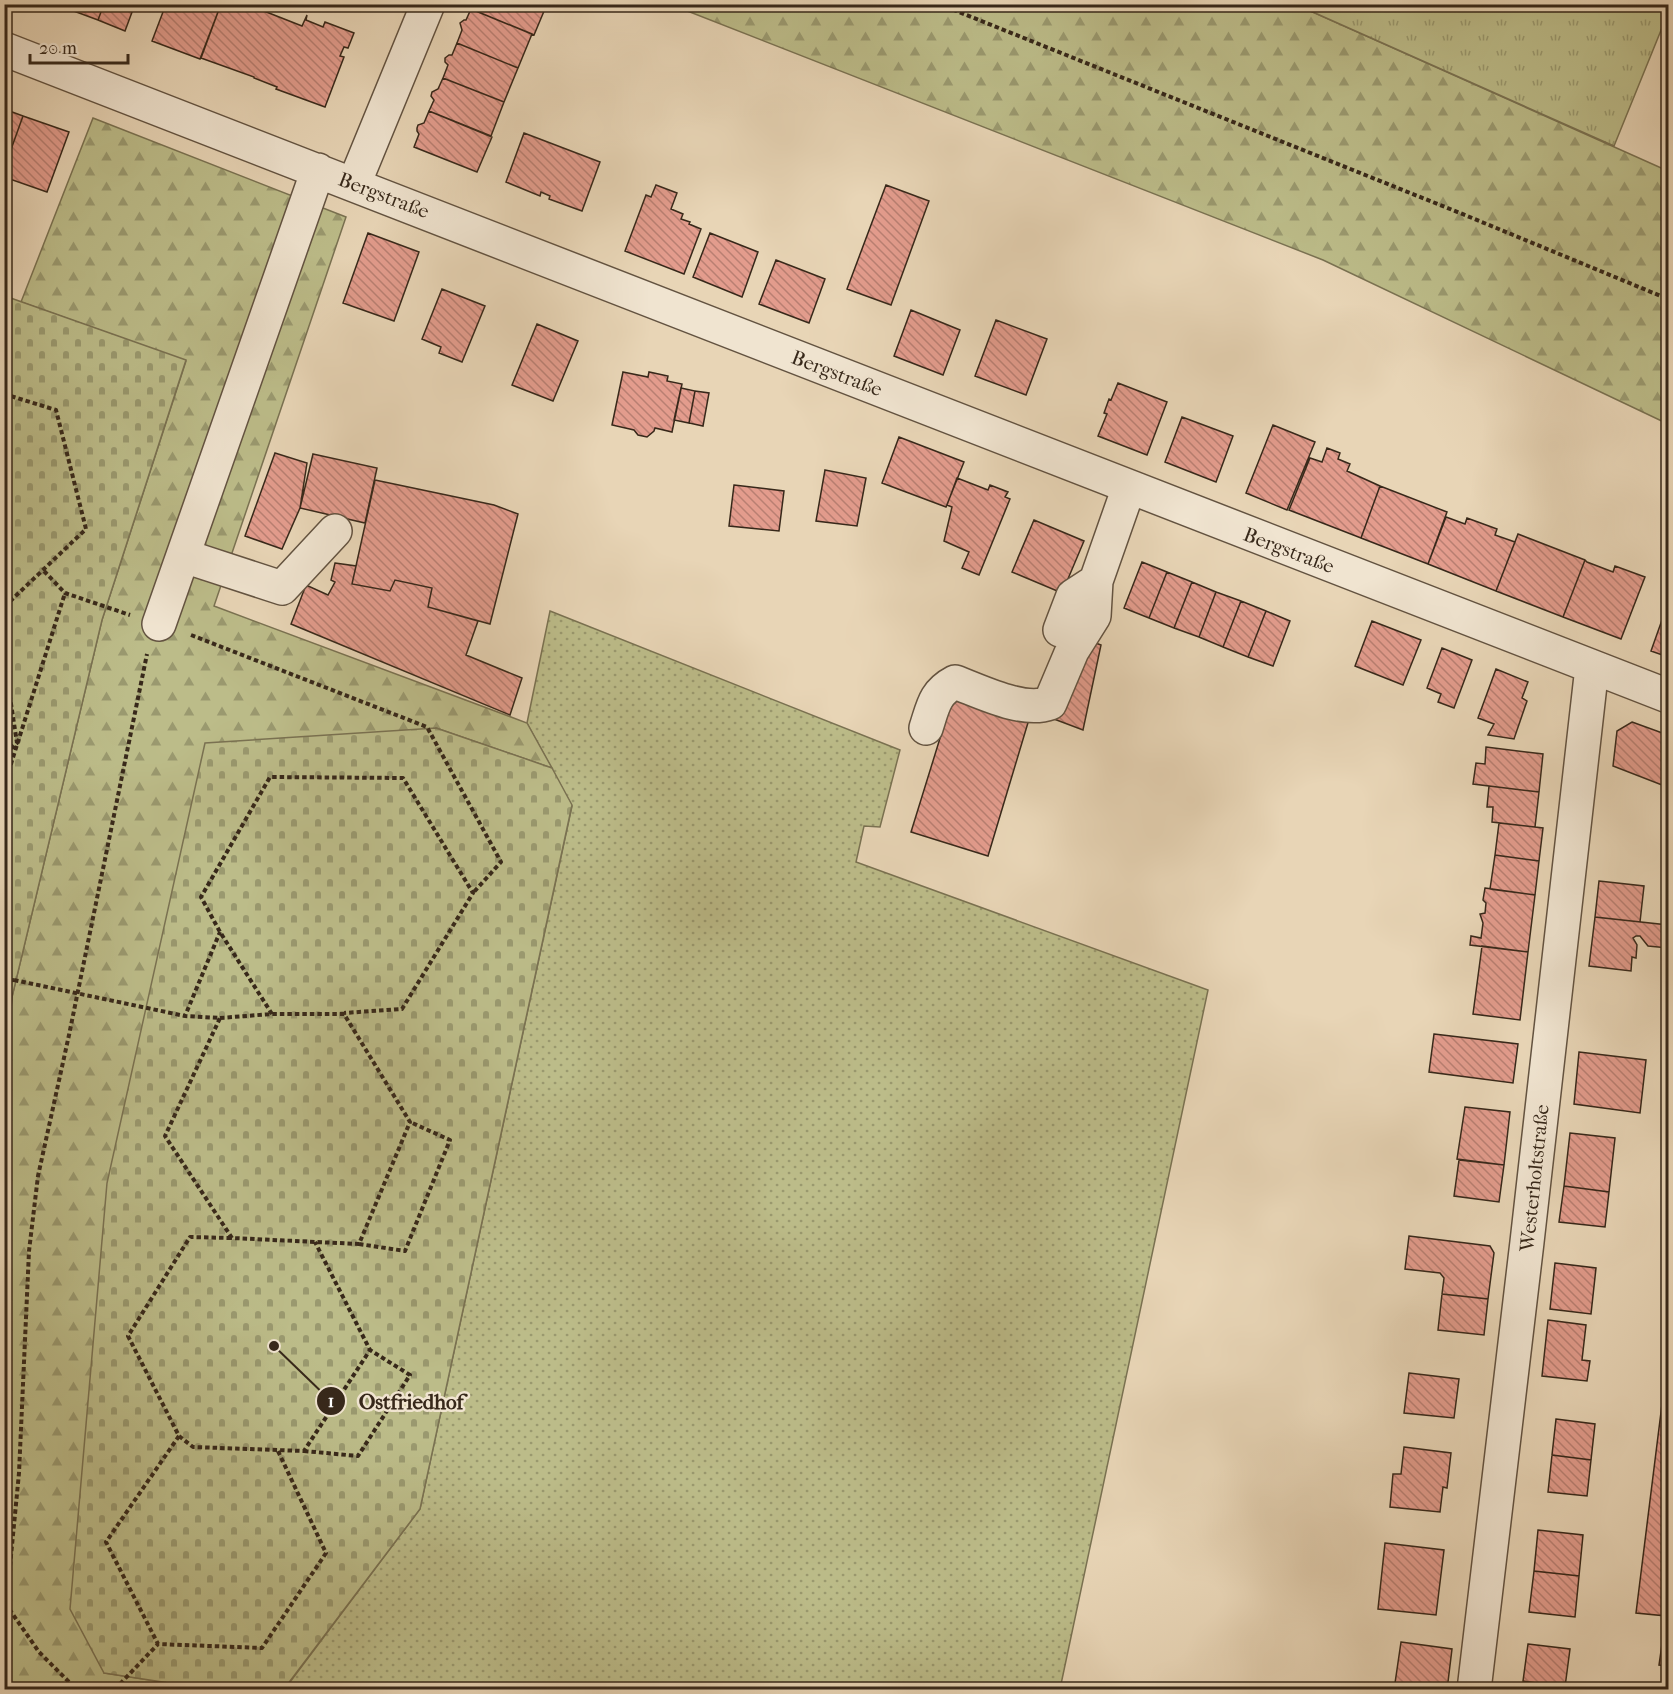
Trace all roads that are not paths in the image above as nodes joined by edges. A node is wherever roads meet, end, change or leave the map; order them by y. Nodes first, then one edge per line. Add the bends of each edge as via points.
1 (428, 4) edge
2 (4, 49) edge
3 (318, 170) junction
4 (354, 184) junction
5 (1129, 487) junction
6 (335, 531) dead end
7 (184, 556) junction
8 (1096, 581) junction
9 (159, 624) road end
10 (1060, 630) dead end
11 (1592, 667) junction
12 (1668, 696) edge
13 (926, 728) dead end
14 (1474, 1689) edge

1 - 4 street
2 - 3 street, Bergstraße
3 - 4 street, Bergstraße
3 - 7 street
4 - 5 street, Bergstraße
5 - 8 street
5 - 11 street, Bergstraße
6 - 7 street via 282,588
7 - 9 street
8 - 10 street via 1073,596
8 - 13 street via 1094,616 1072,651 1050,703 1039,707 1007,701 955,682 943,688 934,702
11 - 12 street, Bergstraße
11 - 14 street, Westerholtstraße

